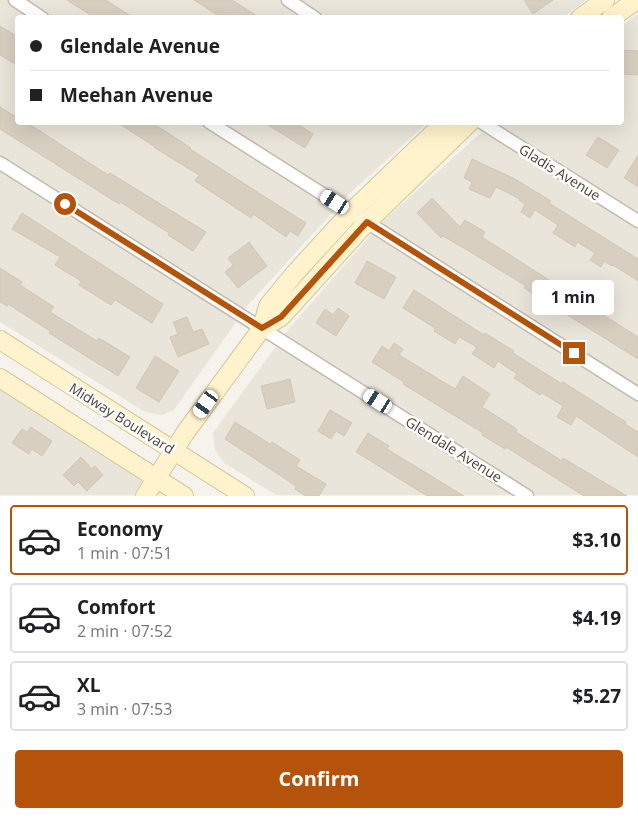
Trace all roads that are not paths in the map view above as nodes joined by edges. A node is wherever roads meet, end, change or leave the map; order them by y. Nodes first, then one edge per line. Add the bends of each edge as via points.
1 (15, 0) edge
2 (288, 0) edge
3 (606, 0) edge
4 (634, 2) edge
5 (38, 15) edge
6 (310, 15) edge
7 (584, 15) edge
8 (615, 15) edge
9 (214, 125) edge
10 (443, 125) edge
11 (467, 125) edge
12 (486, 125) edge
13 (0, 163) edge
14 (351, 212) junction
15 (638, 221) edge
16 (367, 222) junction
17 (262, 328) junction
18 (0, 340) edge
19 (0, 379) edge
20 (638, 394) edge
21 (174, 450) junction
22 (156, 478) junction
23 (145, 496) edge
24 (184, 496) edge
25 (245, 496) edge
26 (527, 496) edge

1 - 5 street
2 - 6 street
3 - 7 street
4 - 8 street
9 - 14 street
10 - 14 street
11 - 16 street
12 - 15 street, Gladis Avenue
13 - 17 street, Glendale Avenue
14 - 16 street
14 - 17 street via 268,306
16 - 17 street via 281,317
16 - 20 street
17 - 21 street
17 - 26 street, Glendale Avenue
18 - 21 street, Midway Boulevard
19 - 22 street
21 - 22 street
21 - 25 street, Midway Boulevard
22 - 23 street
22 - 24 street

